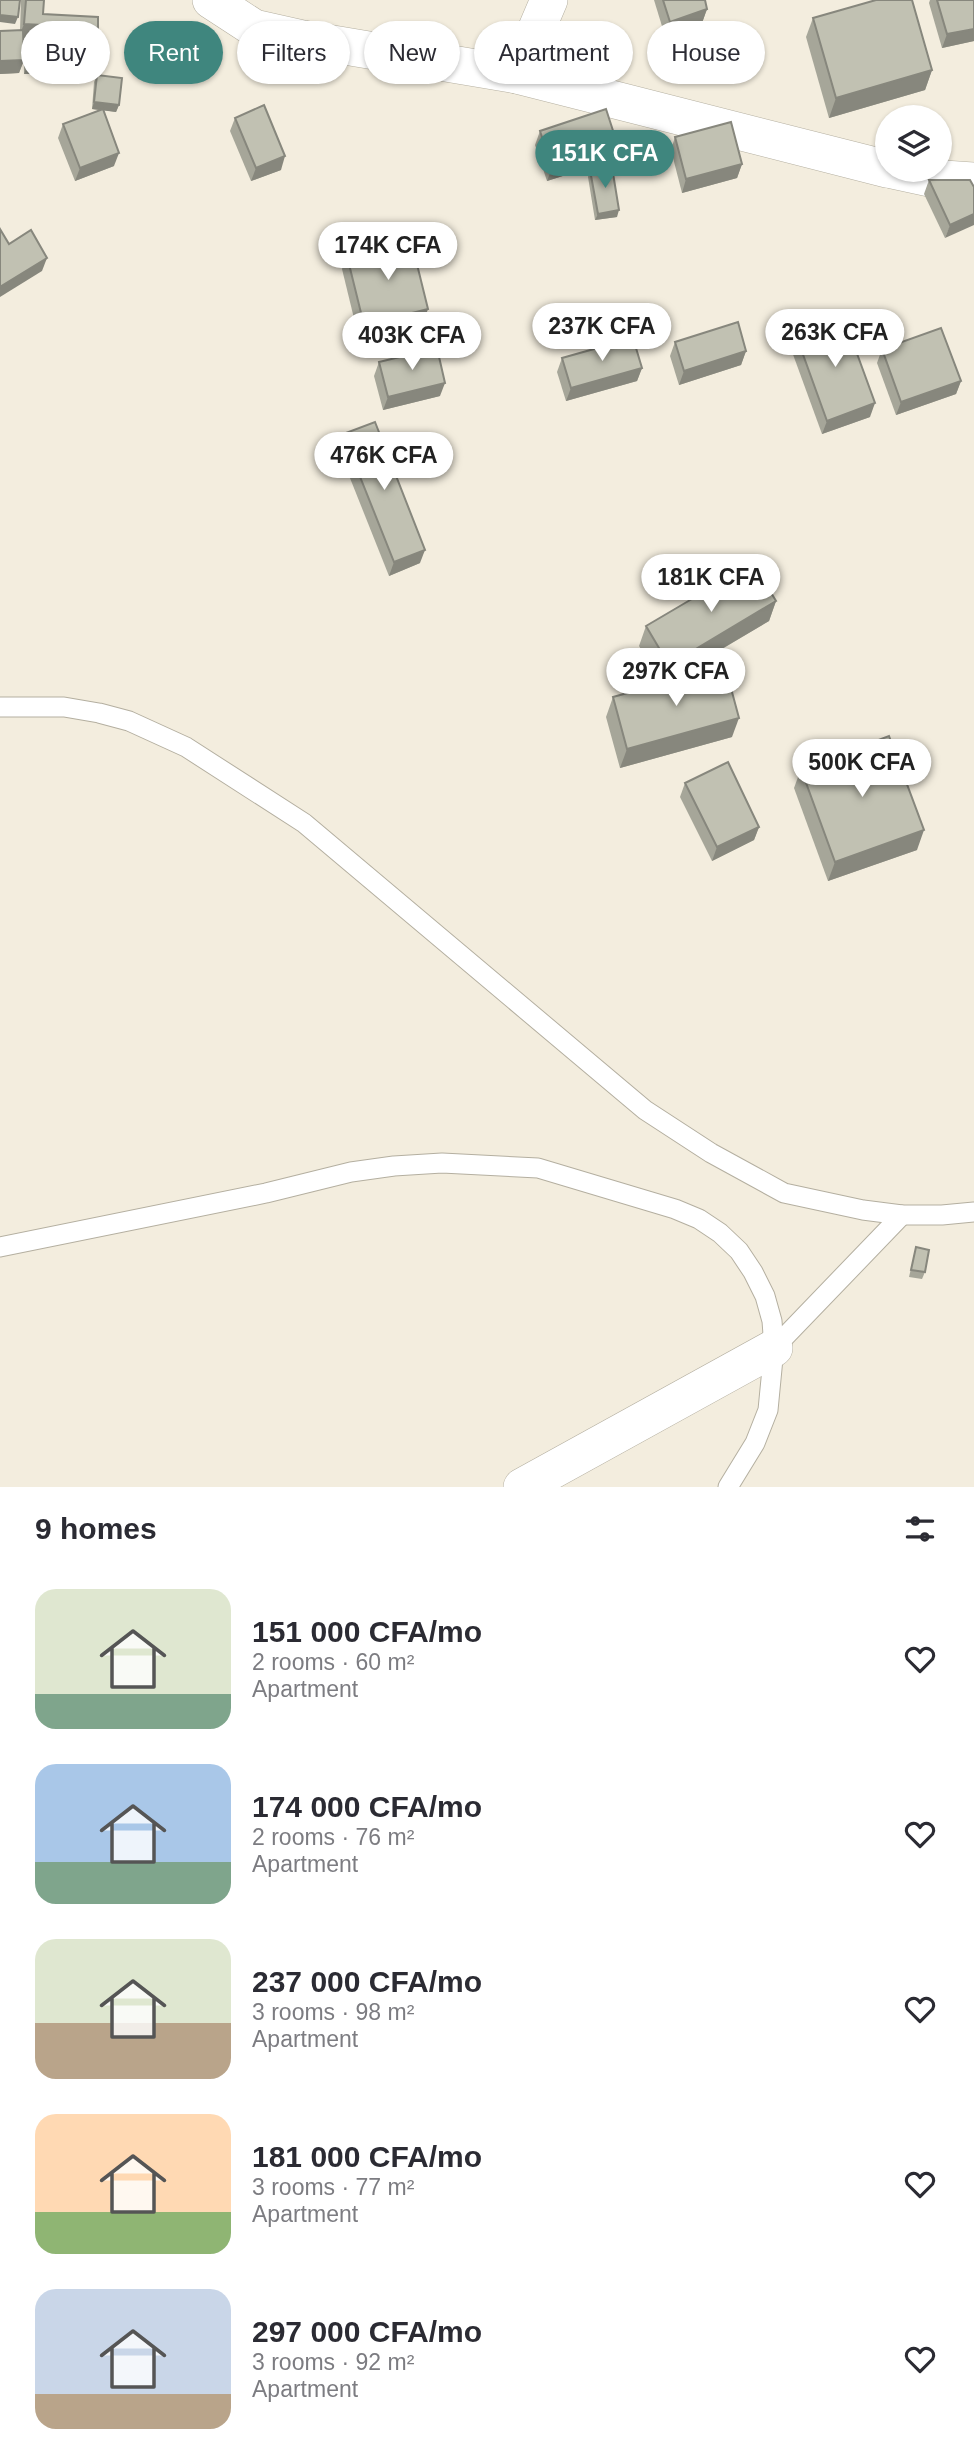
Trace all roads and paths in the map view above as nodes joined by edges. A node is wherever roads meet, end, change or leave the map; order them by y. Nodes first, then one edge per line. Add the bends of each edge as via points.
1 (211, 0) edge
2 (548, 0) edge
3 (539, 21) edge
4 (474, 68) edge
5 (553, 84) edge
6 (875, 165) edge
7 (952, 180) edge
8 (974, 181) edge
9 (0, 707) edge
10 (974, 1212) edge
11 (902, 1215) junction
12 (0, 1247) edge
13 (774, 1348) junction
14 (522, 1487) edge
15 (729, 1487) edge

1 - 4 street via 254,29
2 - 3 street
5 - 6 street
7 - 8 street
9 - 11 lane via 64,707 99,713 186,747 304,823 645,1110 700,1146 784,1193
10 - 11 lane
11 - 13 lane
12 - 13 lane via 372,1169 442,1163 538,1168 676,1209 720,1233 739,1251 765,1296
13 - 14 street
13 - 15 lane via 768,1410

